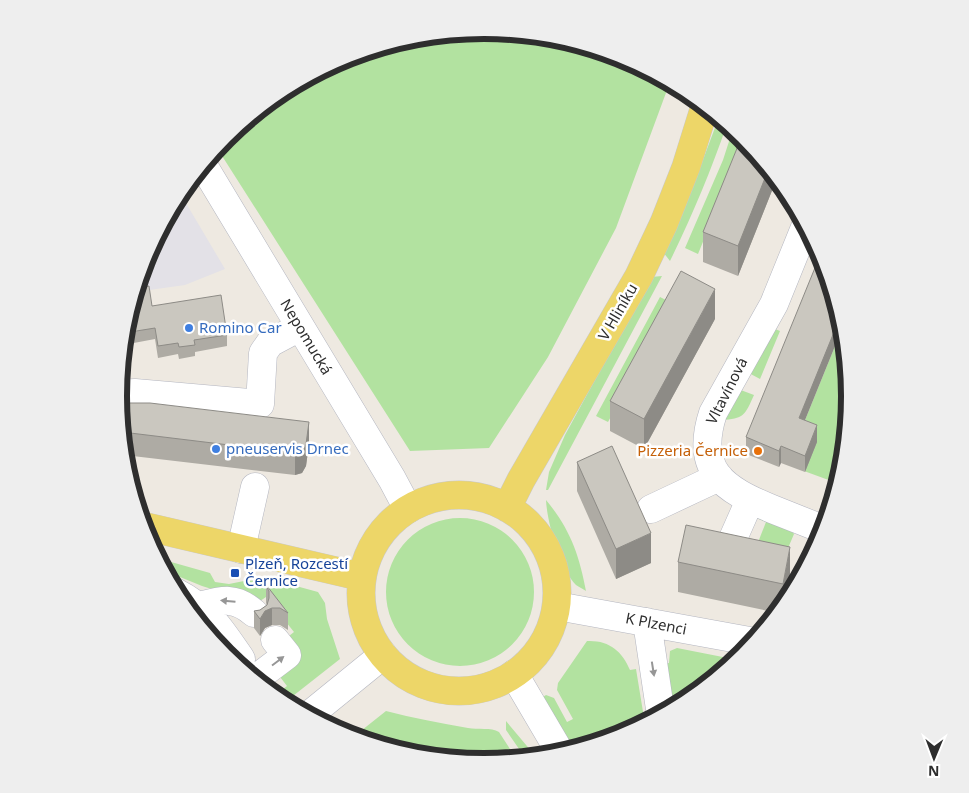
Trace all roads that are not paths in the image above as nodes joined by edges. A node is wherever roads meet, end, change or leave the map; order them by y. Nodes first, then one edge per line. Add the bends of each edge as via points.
1 (703, 114) edge
2 (207, 172) edge
3 (803, 234) edge
4 (300, 327) junction
5 (127, 393) edge
6 (719, 477) junction
7 (255, 487) dead end
8 (750, 500) junction
9 (507, 508) junction
10 (408, 509) junction
11 (651, 509) dead end
12 (817, 527) edge
13 (152, 528) edge
14 (730, 543) edge
15 (242, 549) junction
16 (362, 577) junction
17 (189, 598) edge
18 (557, 606) junction
19 (196, 607) edge
20 (254, 613) edge
21 (647, 622) junction
22 (275, 640) dead end
23 (745, 640) edge
24 (236, 652) edge
25 (383, 655) junction
26 (514, 674) junction
27 (261, 675) edge
28 (660, 708) edge
29 (315, 711) edge
30 (557, 746) edge

1 - 9 main road, V Hliníku via 664,224 639,276
2 - 4 street, Nepomucká
3 - 6 street, Vltavínová via 774,304 713,413 706,448
4 - 5 street via 270,343 263,353 260,404
4 - 10 street, Nepomucká
6 - 8 street, Vltavínová via 739,495
6 - 11 street
7 - 15 street
8 - 12 street, Vltavínová
8 - 14 street
9 - 10 main road via 483,498 458,495 432,499
9 - 18 main road via 526,521 552,560 557,582
10 - 16 main road via 386,527 371,550
13 - 15 main road
15 - 16 main road
16 - 25 main road via 362,604 369,631
20 -> 17 street via 241,604
18 - 21 street, K Plzenci
18 - 26 main road via 549,632 535,656
19 - 24 street via 212,619
21 - 23 street, K Plzenci
21 -> 28 street
27 -> 22 street via 287,655
25 - 26 main road via 404,674 430,687 450,690 488,687
25 - 29 street
26 - 30 street

